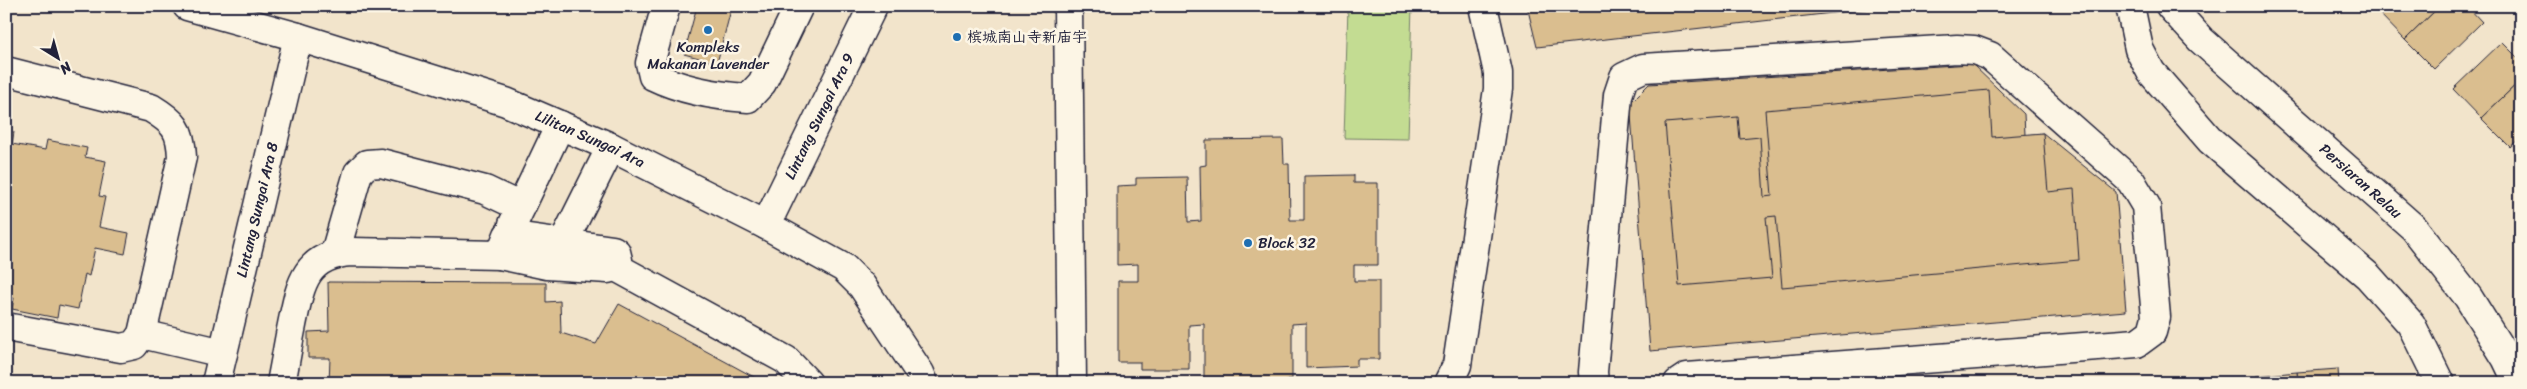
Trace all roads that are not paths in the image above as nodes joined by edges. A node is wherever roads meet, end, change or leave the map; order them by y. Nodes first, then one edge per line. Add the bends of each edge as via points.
1 (187, 6) edge
2 (666, 6) edge
3 (798, 6) edge
4 (872, 6) edge
5 (1068, 6) edge
6 (1483, 6) edge
7 (2130, 6) edge
8 (2170, 6) edge
9 (298, 37) junction
10 (6, 71) edge
11 (560, 126) junction
12 (611, 147) junction
13 (521, 207) junction
14 (766, 225) junction
15 (564, 241) junction
16 (504, 245) junction
17 (335, 253) junction
18 (614, 266) junction
19 (6, 327) edge
20 (142, 334) junction
21 (223, 353) junction
22 (216, 383) edge
23 (281, 383) edge
24 (808, 383) edge
25 (924, 383) edge
26 (1072, 383) edge
27 (1448, 383) edge
28 (1594, 383) edge
29 (1678, 383) edge
30 (2440, 383) edge
31 (2518, 383) edge

1 - 9 street, Lilitan Sungai Ara
2 - 3 street via 650,63 653,76 670,84 748,98 762,83
4 - 14 street, Lintang Sungai Ara 9
5 - 26 street
6 - 27 street via 1498,73 1498,89 1457,364
7 - 30 street via 2139,49 2151,72 2211,141 2368,276 2410,324
8 - 31 street, Persiaran Relau via 2201,40 2414,228 2468,298
9 - 11 street, Lilitan Sungai Ara via 506,102
9 - 21 street, Lintang Sungai Ara 8
10 - 20 street via 152,108 178,129 182,157
11 - 12 street, Lilitan Sungai Ara
11 - 13 street
12 - 14 street, Lilitan Sungai Ara
12 - 15 street
13 - 16 street
13 - 17 street via 485,190 382,163 367,164 358,173
14 - 25 street, Lilitan Sungai Ara via 844,268 862,286
15 - 16 street
15 - 18 street via 613,250 618,260
16 - 17 street
16 - 18 street via 547,265 608,269
17 - 23 street via 319,261 300,286
18 - 24 street via 786,360
19 - 20 street via 120,348 134,345
20 - 21 street
21 - 22 street, Lintang Sungai Ara 8
28 - 29 street via 1618,95 1624,77 1643,68 1974,50 1990,56 2131,181 2146,206 2156,317 2152,332 2137,342 1687,377

